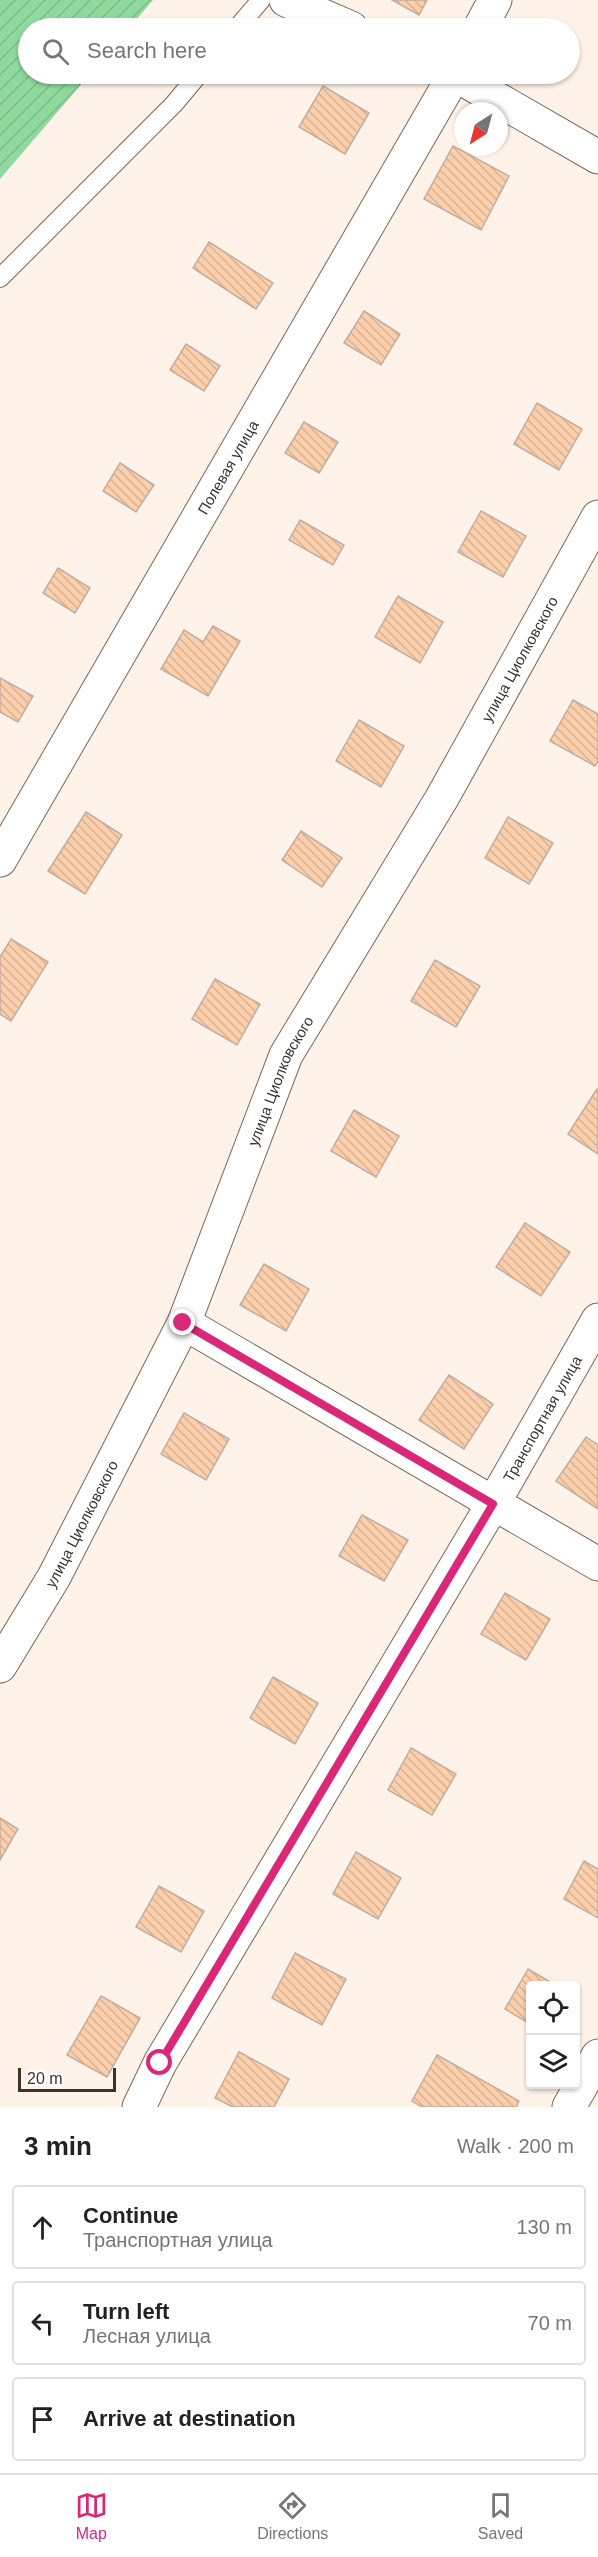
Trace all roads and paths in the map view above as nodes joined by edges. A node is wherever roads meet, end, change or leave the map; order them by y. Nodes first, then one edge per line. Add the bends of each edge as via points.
1 (261, 0) edge
2 (286, 0) edge
3 (495, 0) edge
4 (246, 18) edge
5 (328, 18) edge
6 (485, 18) edge
7 (191, 84) edge
8 (449, 84) edge
9 (472, 84) edge
10 (598, 158) edge
11 (0, 278) edge
12 (598, 517) edge
13 (0, 860) edge
14 (598, 1320) edge
15 (183, 1323) junction
16 (493, 1504) junction
17 (598, 1564) edge
18 (0, 1666) edge
19 (598, 2056) edge
20 (140, 2107) edge
21 (569, 2107) edge

1 - 4 lane
2 - 5 street
3 - 6 street
7 - 11 lane
8 - 13 street, Полевая улица
9 - 10 street
12 - 15 street, улица Циолковского via 442,798 286,1055
14 - 16 street, Транспортная улица
15 - 16 street
15 - 18 street, улица Циолковского via 54,1577
16 - 17 street
16 - 20 street, Транспортная улица via 160,2063
19 - 21 street

